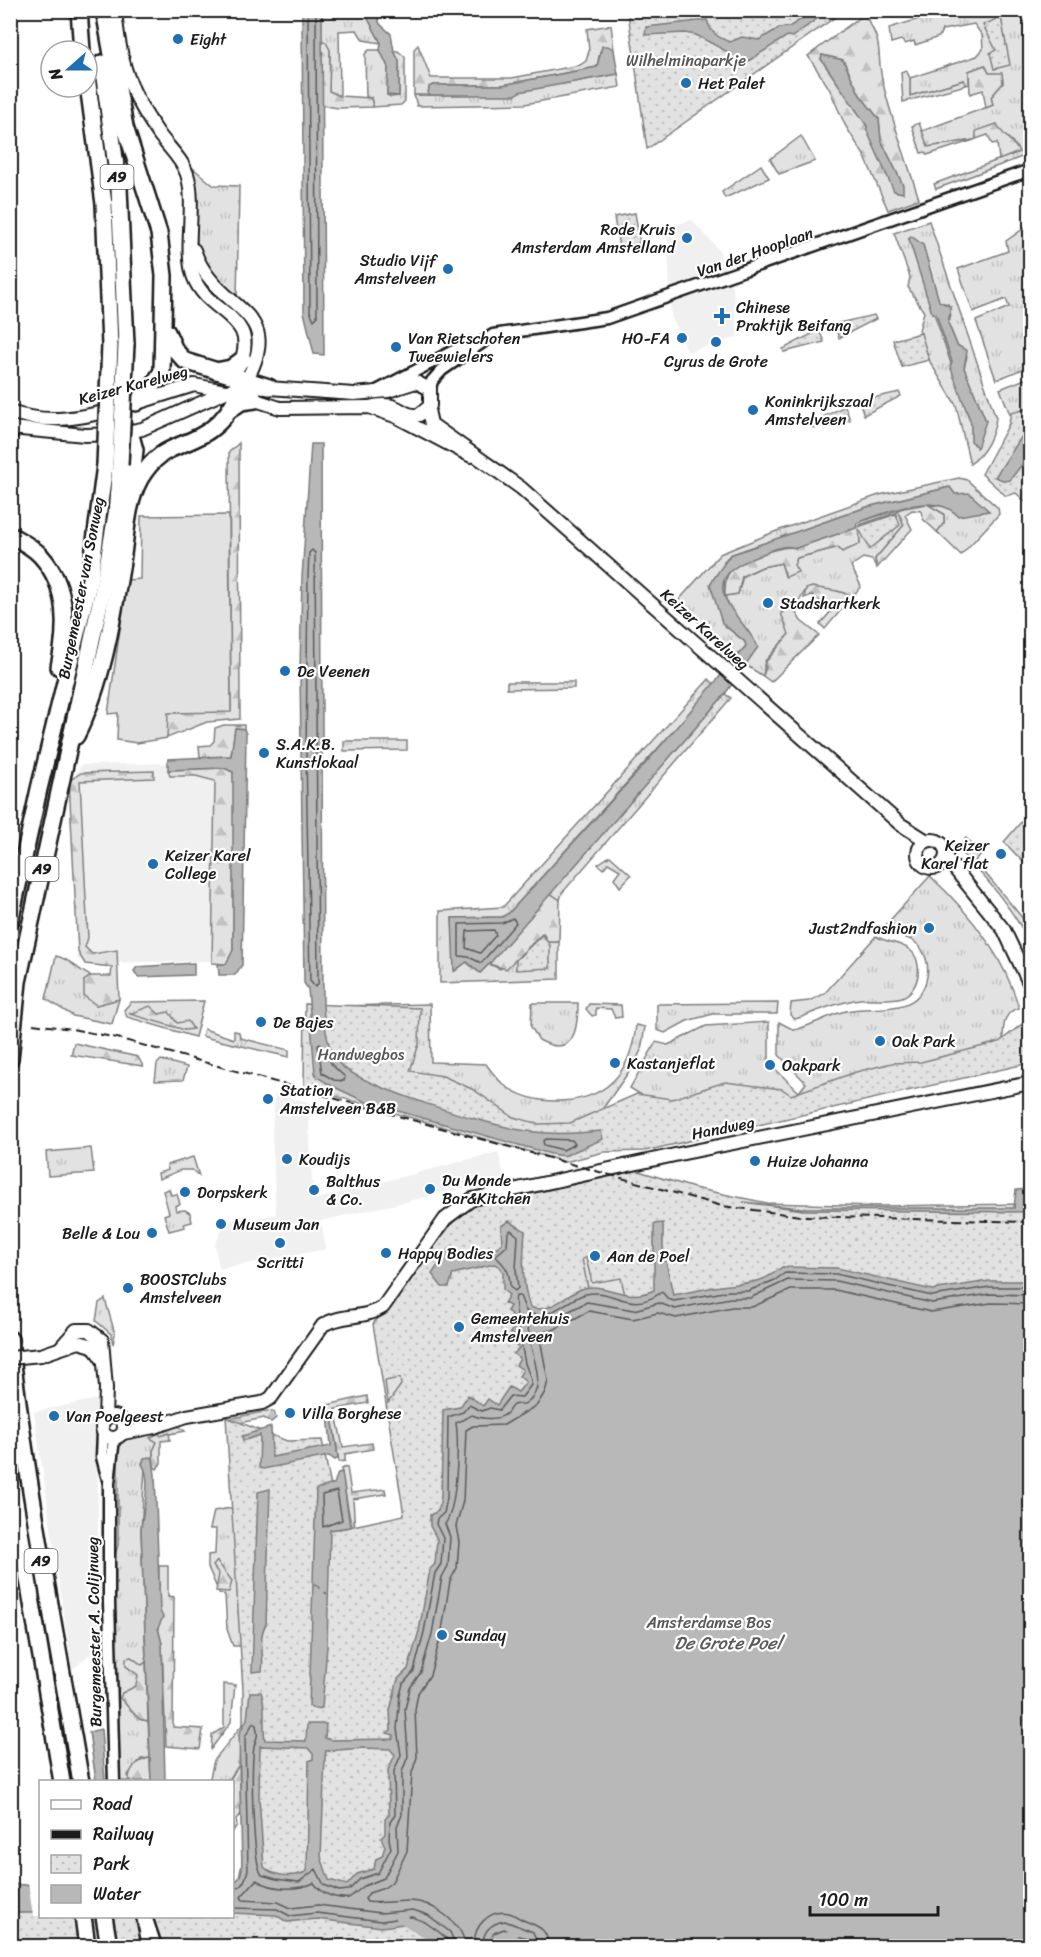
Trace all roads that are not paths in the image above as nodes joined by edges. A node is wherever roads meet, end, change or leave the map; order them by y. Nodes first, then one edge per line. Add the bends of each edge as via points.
1 (79, 10) edge
2 (96, 10) edge
3 (104, 10) edge
4 (115, 10) edge
5 (81, 39) edge
6 (90, 99) edge
7 (1030, 170) edge
8 (165, 326) junction
9 (484, 340) junction
10 (118, 345) junction
11 (242, 379) junction
12 (269, 387) joint
13 (430, 389) junction
14 (375, 392) junction
15 (255, 400) junction
16 (136, 403) junction
17 (369, 407) junction
18 (231, 409) junction
19 (428, 410) junction
20 (10, 412) edge
21 (12, 429) edge
22 (130, 432) junction
23 (486, 462) junction
24 (112, 465) junction
25 (130, 513) junction
26 (10, 535) edge
27 (59, 711) junction
28 (67, 755) junction
29 (923, 845) junction
30 (942, 862) junction
31 (10, 922) edge
32 (1030, 985) edge
33 (10, 1059) edge
34 (1030, 1083) edge
35 (10, 1338) edge
36 (61, 1347) junction
37 (10, 1358) edge
38 (104, 1364) junction
39 (114, 1427) junction
40 (10, 1472) edge
41 (62, 1780) edge
42 (81, 1780) edge
43 (114, 1780) edge
44 (82, 1918) edge
45 (104, 1918) edge
46 (142, 1918) edge
47 (146, 1918) edge
48 (87, 1947) edge
49 (109, 1947) edge
50 (148, 1947) edge
51 (156, 1947) edge

1 - 5 highway
2 - 10 highway, Burgemeester van Sonweg / A9 via 119,188
3 - 8 highway, A9 via 125,127 159,233
4 - 11 main road via 121,60 133,94 188,178 193,277 204,294 240,326 245,343
6 - 10 highway, Burgemeester van Sonweg / A9
7 - 9 street, Van der Hooplaan via 607,318 509,332
8 - 11 highway, A9 via 181,358
8 - 16 highway, A9 via 162,371
9 - 13 street, Van der Hooplaan via 442,370
9 - 14 street, Van der Hooplaan via 473,341
10 - 24 highway, Burgemeester van Sonweg / A9, bridge
11 - 12 highway
11 - 15 main road
11 - 16 main road, Keizer Karelweg via 194,385
11 - 18 highway
11 - 22 main road
12 - 14 main road via 321,393
13 - 14 main road via 416,382
13 - 19 main road
15 - 17 main road, Keizer Karelweg via 280,408
15 - 18 highway via 241,402
16 - 20 main road, Keizer Karelweg via 83,417 51,420
17 - 19 main road via 392,404 412,416
17 - 23 main road, Keizer Karelweg
18 - 25 highway, A9 via 207,432 162,452 140,480
19 - 23 main road, Keizer Karelweg via 431,424
21 - 22 main road via 100,435
22 - 25 highway, A9 via 135,450
23 - 29 main road, Keizer Karelweg via 555,517
24 - 27 highway, Burgemeester van Sonweg / A9
24 - 28 highway, Burgemeester van Sonweg / A9 via 116,514
25 - 28 highway, A9 via 105,651 85,719
26 - 27 highway, A9 via 40,555 60,591 64,629 55,689
27 - 31 highway, Burgemeester van Sonweg / A9
28 - 33 highway, Burgemeester van Sonweg / A9 via 18,982
29 - 30 main road via 936,840 942,844
29 - 30 main road via 919,859 923,865 932,868
30 - 32 main road via 954,879 963,882 987,906 1004,930
34 - 39 main road, Handweg via 472,1199 449,1214 383,1307 323,1325 271,1398 253,1406 166,1421 154,1427
35 - 42 highway, A9 via 42,1563
36 - 37 main road, bridge via 41,1355
36 - 38 main road via 87,1343 99,1352
36 - 38 main road, Burgemeester A. Colijnweg via 76,1330 89,1330 102,1340
38 - 39 main road, Burgemeester A. Colijnweg
39 - 43 street, Burgemeester A. Colijnweg via 109,1483
40 - 41 highway, A9
44 - 48 highway
45 - 49 highway
46 - 50 street
47 - 51 street

